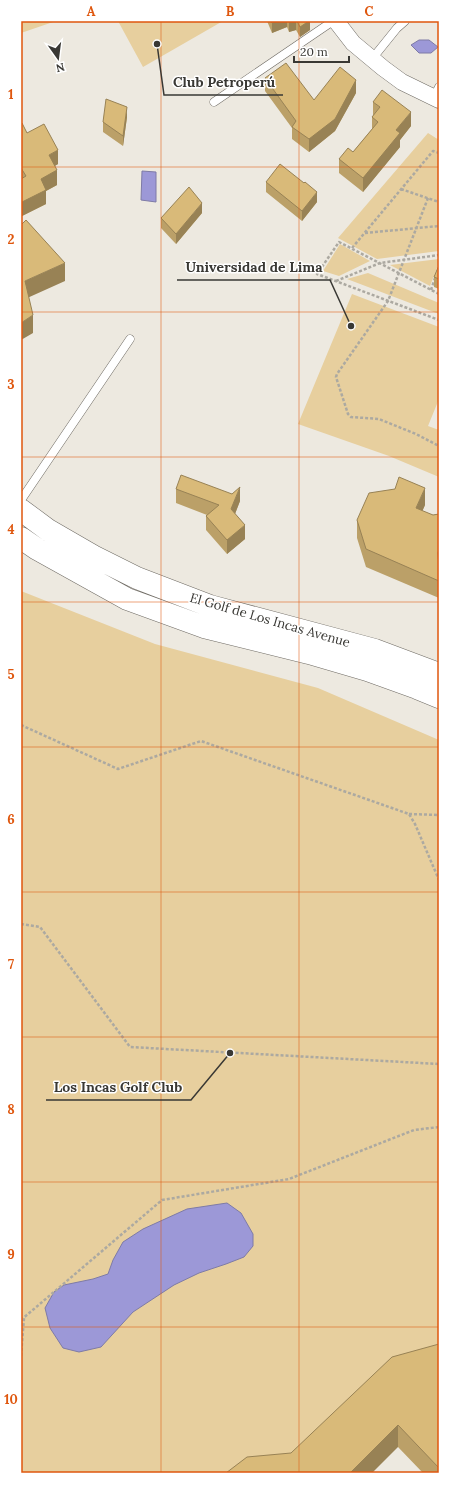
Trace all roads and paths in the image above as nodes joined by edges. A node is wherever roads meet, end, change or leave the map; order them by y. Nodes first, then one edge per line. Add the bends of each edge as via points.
1 (334, 21) edge
2 (405, 21) edge
3 (372, 59) junction
4 (437, 95) edge
5 (214, 102) dead end
6 (439, 153) edge
7 (402, 189) junction
8 (428, 198) junction
9 (439, 202) edge
10 (439, 226) edge
11 (417, 228) junction
12 (364, 233) junction
13 (352, 248) junction
14 (439, 255) edge
15 (404, 260) junction
16 (380, 263) junction
17 (399, 273) junction
18 (436, 276) edge
19 (336, 281) junction
20 (431, 290) junction
21 (439, 294) edge
22 (388, 301) junction
23 (439, 320) edge
24 (130, 339) dead end
25 (439, 446) edge
26 (21, 500) edge
27 (21, 510) edge
28 (21, 538) edge
29 (439, 674) edge
30 (439, 697) edge
31 (21, 725) edge
32 (409, 814) junction
33 (439, 815) edge
34 (439, 880) edge
35 (21, 924) edge
36 (439, 1064) edge
37 (439, 1126) edge
38 (22, 1319) edge
39 (21, 1356) edge

1 - 3 street via 353,44
1 - 5 lane
2 - 3 lane via 396,28
3 - 4 street via 402,82
6 - 7 path via 433,151
7 - 8 path
7 - 12 path
8 - 9 path
8 - 11 path
10 - 11 path
11 - 12 path
11 - 15 path
12 - 13 path
13 - 16 path
13 - 19 path via 339,242 317,274
14 - 15 path
15 - 16 path
15 - 17 path
16 - 17 path
16 - 19 path
17 - 20 path
17 - 22 path
18 - 20 path
19 - 22 path
20 - 21 path
22 - 23 path
22 - 25 path via 337,374 348,414 351,417 379,419
24 - 26 lane
27 - 29 street, El Golf de Los Incas Avenue via 48,530 137,578 210,606 375,650
28 - 30 street, El Golf de Los Incas Avenue via 127,599 204,627 367,670
31 - 32 path via 118,769 201,741
32 - 33 path
32 - 34 path
35 - 36 path via 40,927 130,1047
37 - 38 path via 414,1130 289,1179 162,1200
38 - 39 path

